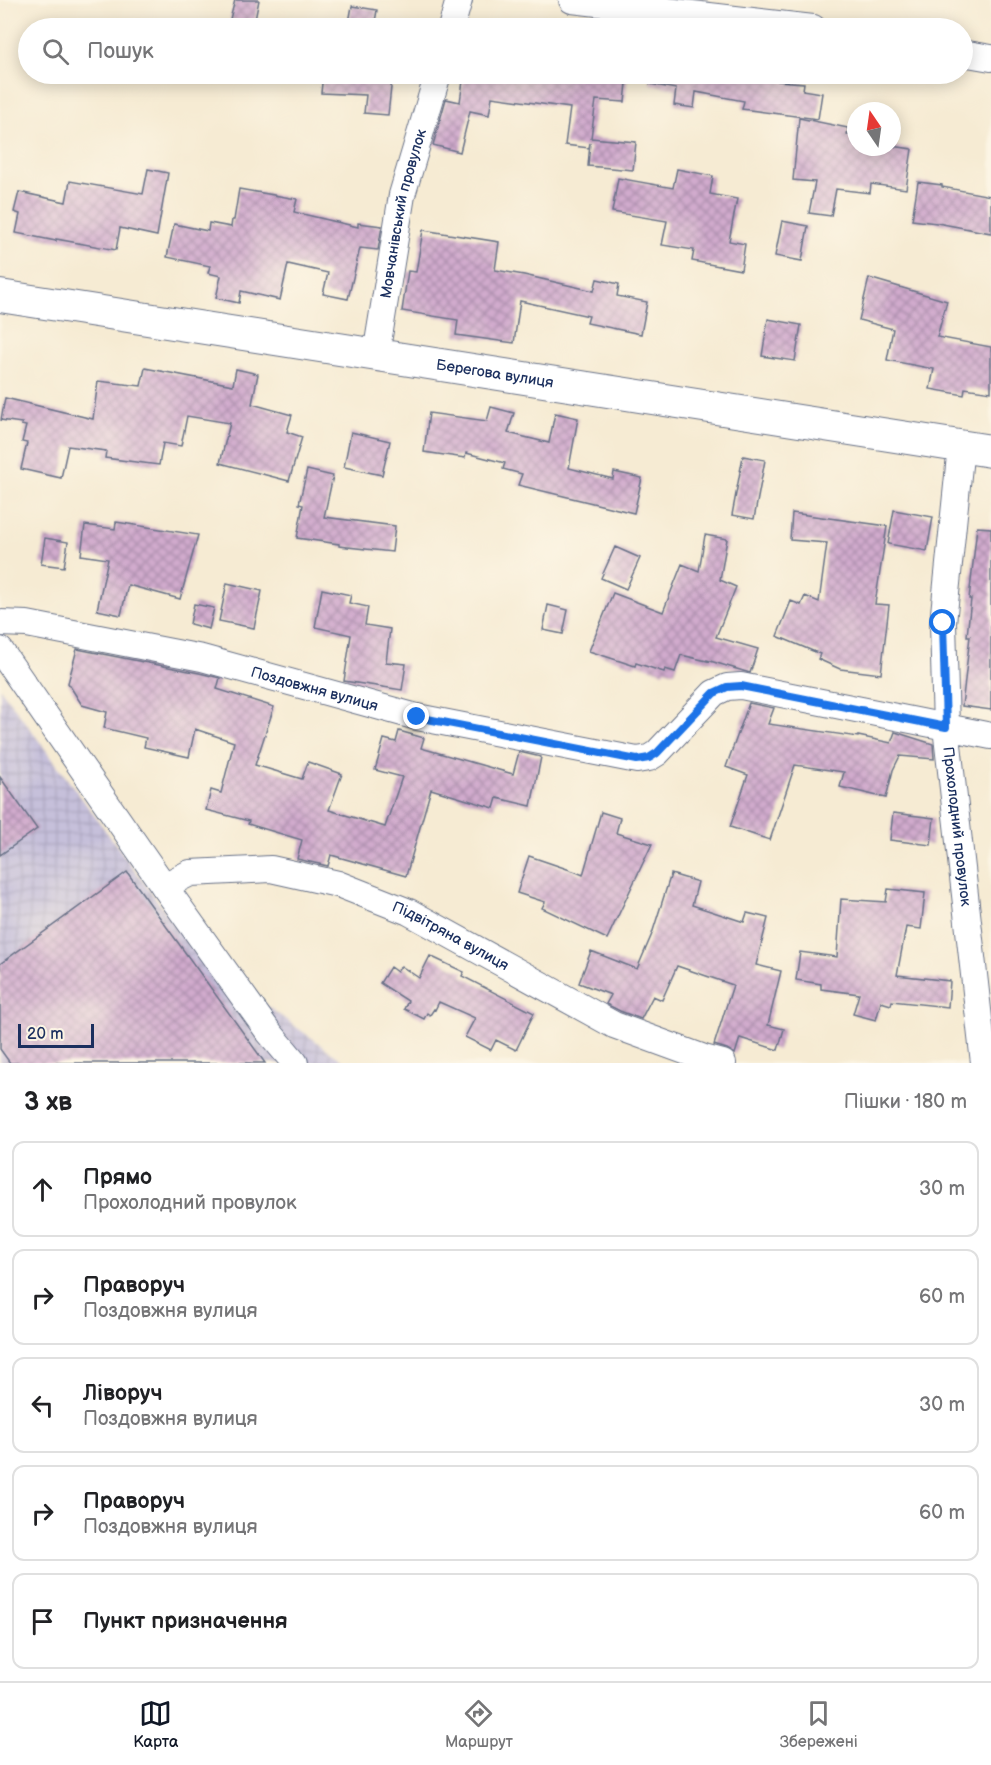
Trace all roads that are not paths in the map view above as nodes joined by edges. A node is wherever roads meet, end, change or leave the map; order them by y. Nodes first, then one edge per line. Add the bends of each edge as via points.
1 (459, 0) edge
2 (572, 0) edge
3 (454, 18) edge
4 (727, 18) edge
5 (973, 55) edge
6 (991, 58) edge
7 (435, 84) edge
8 (0, 296) edge
9 (376, 355) junction
10 (976, 448) edge
11 (0, 623) edge
12 (0, 650) edge
13 (946, 727) junction
14 (991, 736) edge
15 (164, 886) junction
16 (295, 1063) edge
17 (723, 1063) edge
18 (984, 1063) edge

1 - 3 street
2 - 4 street
5 - 6 street
7 - 9 street, Мовчанівський провулок via 402,195
8 - 9 street, Берегова вулиця
9 - 10 street, Берегова вулиця
10 - 13 street, Прохолодний провулок via 943,623
11 - 13 street, Поздовжня вулиця via 27,624 202,658 417,717 637,760 657,753 714,693 727,687 741,686
12 - 15 street
13 - 14 street, Поздовжня вулиця
13 - 18 street, Прохолодний провулок
15 - 16 street
15 - 17 street, Підвітряна вулиця via 190,873 271,869 338,884 409,912 614,1025

